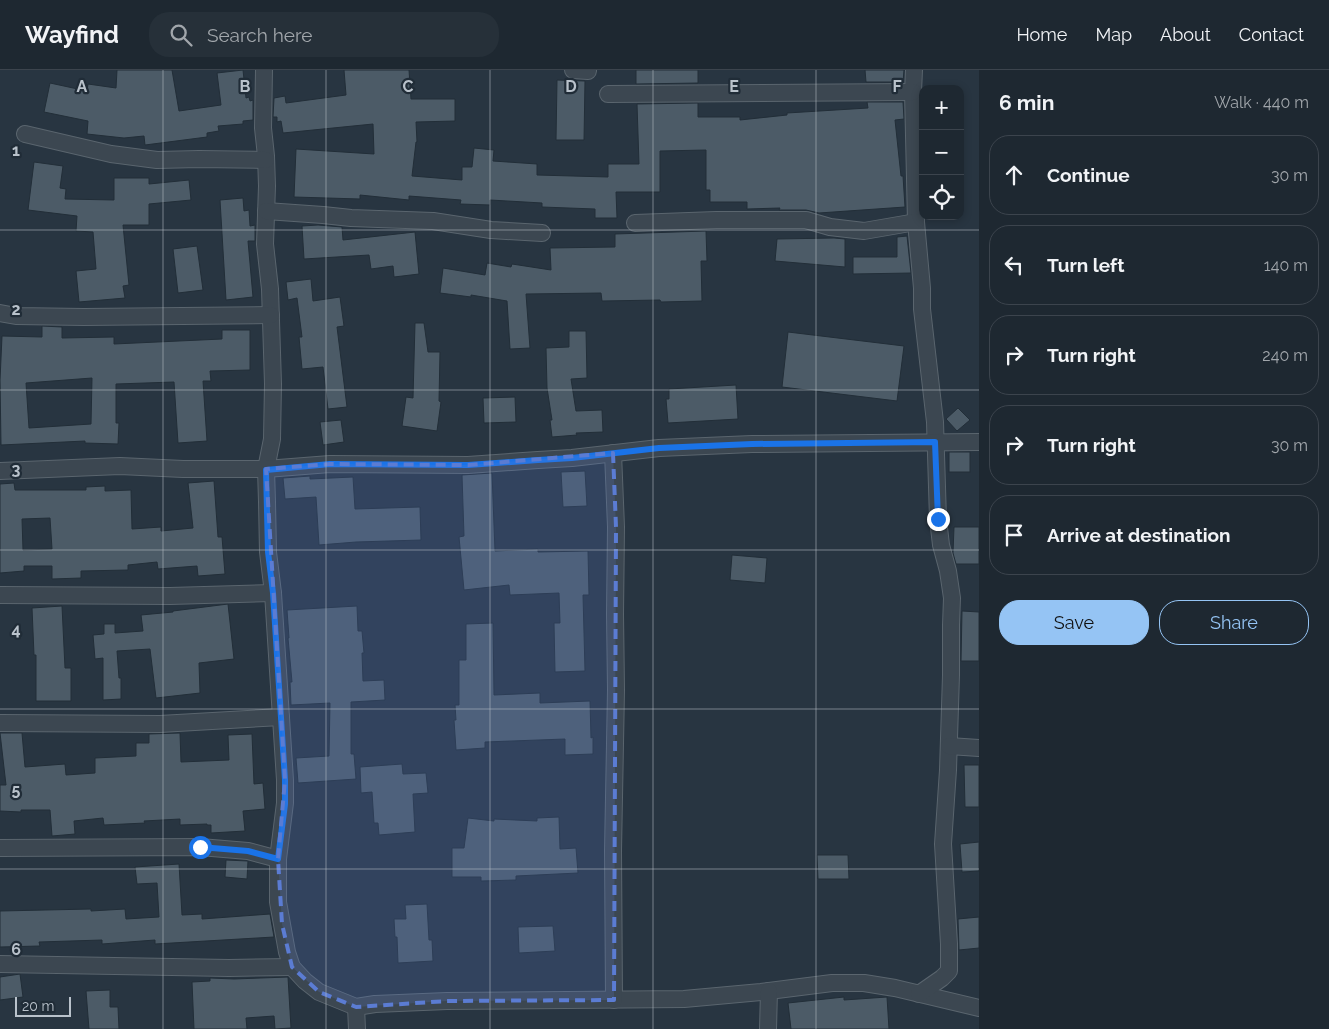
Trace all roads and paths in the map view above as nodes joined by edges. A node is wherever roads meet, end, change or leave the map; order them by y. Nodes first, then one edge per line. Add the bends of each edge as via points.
1 (264, 70) edge
2 (914, 70) edge
3 (913, 92) junction
4 (608, 94) dead end
5 (25, 134) dead end
6 (266, 160) junction
7 (266, 211) junction
8 (916, 222) junction
9 (635, 223) dead end
10 (542, 233) dead end
11 (0, 313) edge
12 (271, 315) junction
13 (935, 442) junction
14 (979, 442) edge
15 (613, 453) junction
16 (266, 470) junction
17 (0, 471) edge
18 (273, 593) junction
19 (0, 595) edge
20 (282, 717) junction
21 (0, 723) edge
22 (949, 746) junction
23 (979, 748) edge
24 (0, 848) edge
25 (278, 859) junction
26 (0, 964) edge
27 (292, 967) junction
28 (769, 991) junction
29 (919, 994) junction
30 (614, 1000) junction
31 (978, 1006) edge
32 (356, 1007) junction
33 (357, 1029) edge
34 (768, 1029) edge

1 - 6 street
2 - 3 street
3 - 4 street
3 - 8 street
5 - 6 street via 111,154 157,160
6 - 7 street
7 - 10 street via 433,221 491,230
7 - 12 street via 265,244
8 - 9 street via 864,231 806,220
8 - 13 street
11 - 12 street via 84,317
12 - 16 street via 272,439
13 - 14 street
13 - 15 street via 752,444
13 - 22 street via 938,519 952,598
15 - 16 street via 468,465 330,464
15 - 30 street via 616,527
16 - 17 street via 120,466
16 - 18 street via 268,552
18 - 19 street
18 - 20 street
20 - 21 street via 160,724
20 - 25 street via 285,804
22 - 23 street
22 - 29 street via 943,844 949,971
24 - 25 street via 200,847 248,851
25 - 27 street via 278,902
26 - 27 street
27 - 32 street via 319,992
28 - 29 street via 864,983
28 - 30 street via 684,999
28 - 34 street
29 - 31 street
30 - 32 street via 446,1001
32 - 33 street

